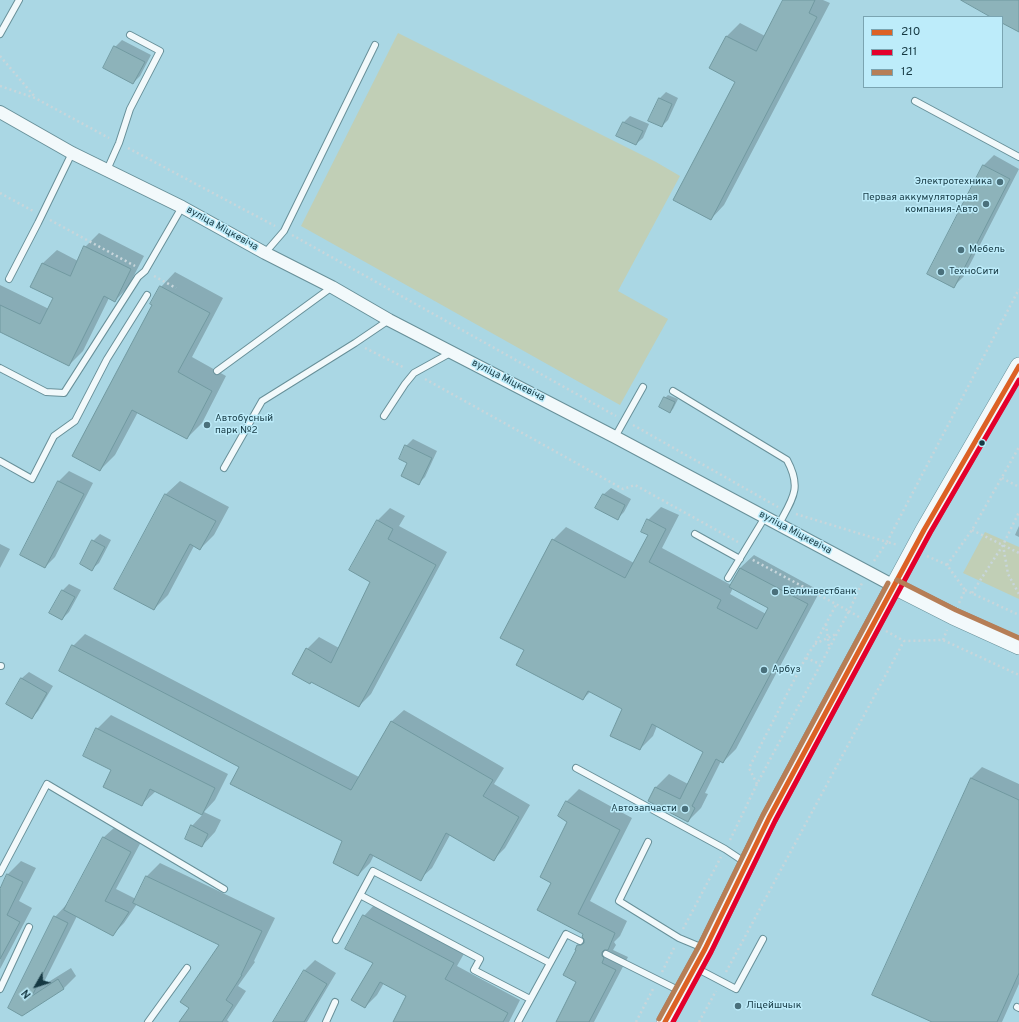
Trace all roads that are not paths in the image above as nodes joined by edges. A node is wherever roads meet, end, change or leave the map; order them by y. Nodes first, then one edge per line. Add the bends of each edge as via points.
1 (19, 0) edge
2 (0, 34) edge
3 (130, 35) dead end
4 (375, 45) dead end
5 (915, 101) dead end
6 (0, 112) edge
7 (72, 153) junction
8 (1019, 157) edge
9 (107, 170) junction
10 (182, 207) junction
11 (265, 253) junction
12 (8, 279) dead end
13 (332, 287) junction
14 (147, 296) dead end
15 (389, 320) junction
16 (452, 352) junction
17 (1019, 366) edge
18 (0, 368) edge
19 (217, 371) dead end
20 (643, 387) dead end
21 (673, 391) dead end
22 (384, 416) dead end
23 (615, 437) junction
24 (0, 461) edge
25 (224, 468) dead end
26 (765, 517) junction
27 (779, 524) junction
28 (695, 534) dead end
29 (741, 557) junction
30 (728, 578) dead end
31 (894, 586) junction
32 (1019, 646) edge
33 (576, 768) dead end
34 (648, 842) dead end
35 (747, 864) junction
36 (0, 873) edge
37 (224, 889) dead end
38 (360, 895) junction
39 (29, 927) dead end
40 (763, 939) dead end
41 (336, 940) dead end
42 (580, 940) dead end
43 (705, 949) junction
44 (606, 954) dead end
45 (550, 964) junction
46 (187, 968) dead end
47 (695, 968) junction
48 (0, 989) edge
49 (681, 992) junction
50 (530, 999) junction
51 (335, 1002) dead end
52 (148, 1022) edge
53 (326, 1022) edge
54 (518, 1022) edge
55 (665, 1022) edge

1 - 2 lane
3 - 9 lane via 160,51 130,109
4 - 11 lane via 284,231
5 - 8 lane
6 - 7 street, вуліца Міцкевіча
7 - 9 street, вуліца Міцкевіча
7 - 12 lane
9 - 10 street, вуліца Міцкевіча
10 - 11 street, вуліца Міцкевіча
10 - 18 lane via 145,271 138,277 64,393 46,392
11 - 13 street, вуліца Міцкевіча
13 - 15 street, вуліца Міцкевіча
13 - 19 lane
14 - 24 lane via 107,359 75,421 54,436 32,479
15 - 16 street, вуліца Міцкевіча
15 - 25 lane via 262,401
16 - 22 lane via 414,373
16 - 23 street, вуліца Міцкевіча
17 - 31 main road
20 - 23 lane
21 - 27 lane via 787,460 793,472 795,485 792,499
23 - 26 street, вуліца Міцкевіча
26 - 27 street, вуліца Міцкевіча
26 - 29 lane
27 - 31 street, вуліца Міцкевіча
28 - 29 lane
29 - 30 lane
31 - 32 main road, вуліца Міцкевіча
31 - 35 main road
33 - 35 lane via 725,849
34 - 43 lane via 619,901 679,938
35 - 43 main road
36 - 37 lane via 48,784
38 - 41 lane
38 - 45 lane via 373,871
38 - 50 lane via 480,959 474,970
39 - 48 lane
40 - 47 lane via 736,989
42 - 45 lane via 566,934
43 - 47 main road
44 - 49 lane
45 - 50 lane
46 - 52 lane
47 - 49 main road
49 - 55 main road
50 - 54 lane
51 - 53 lane

